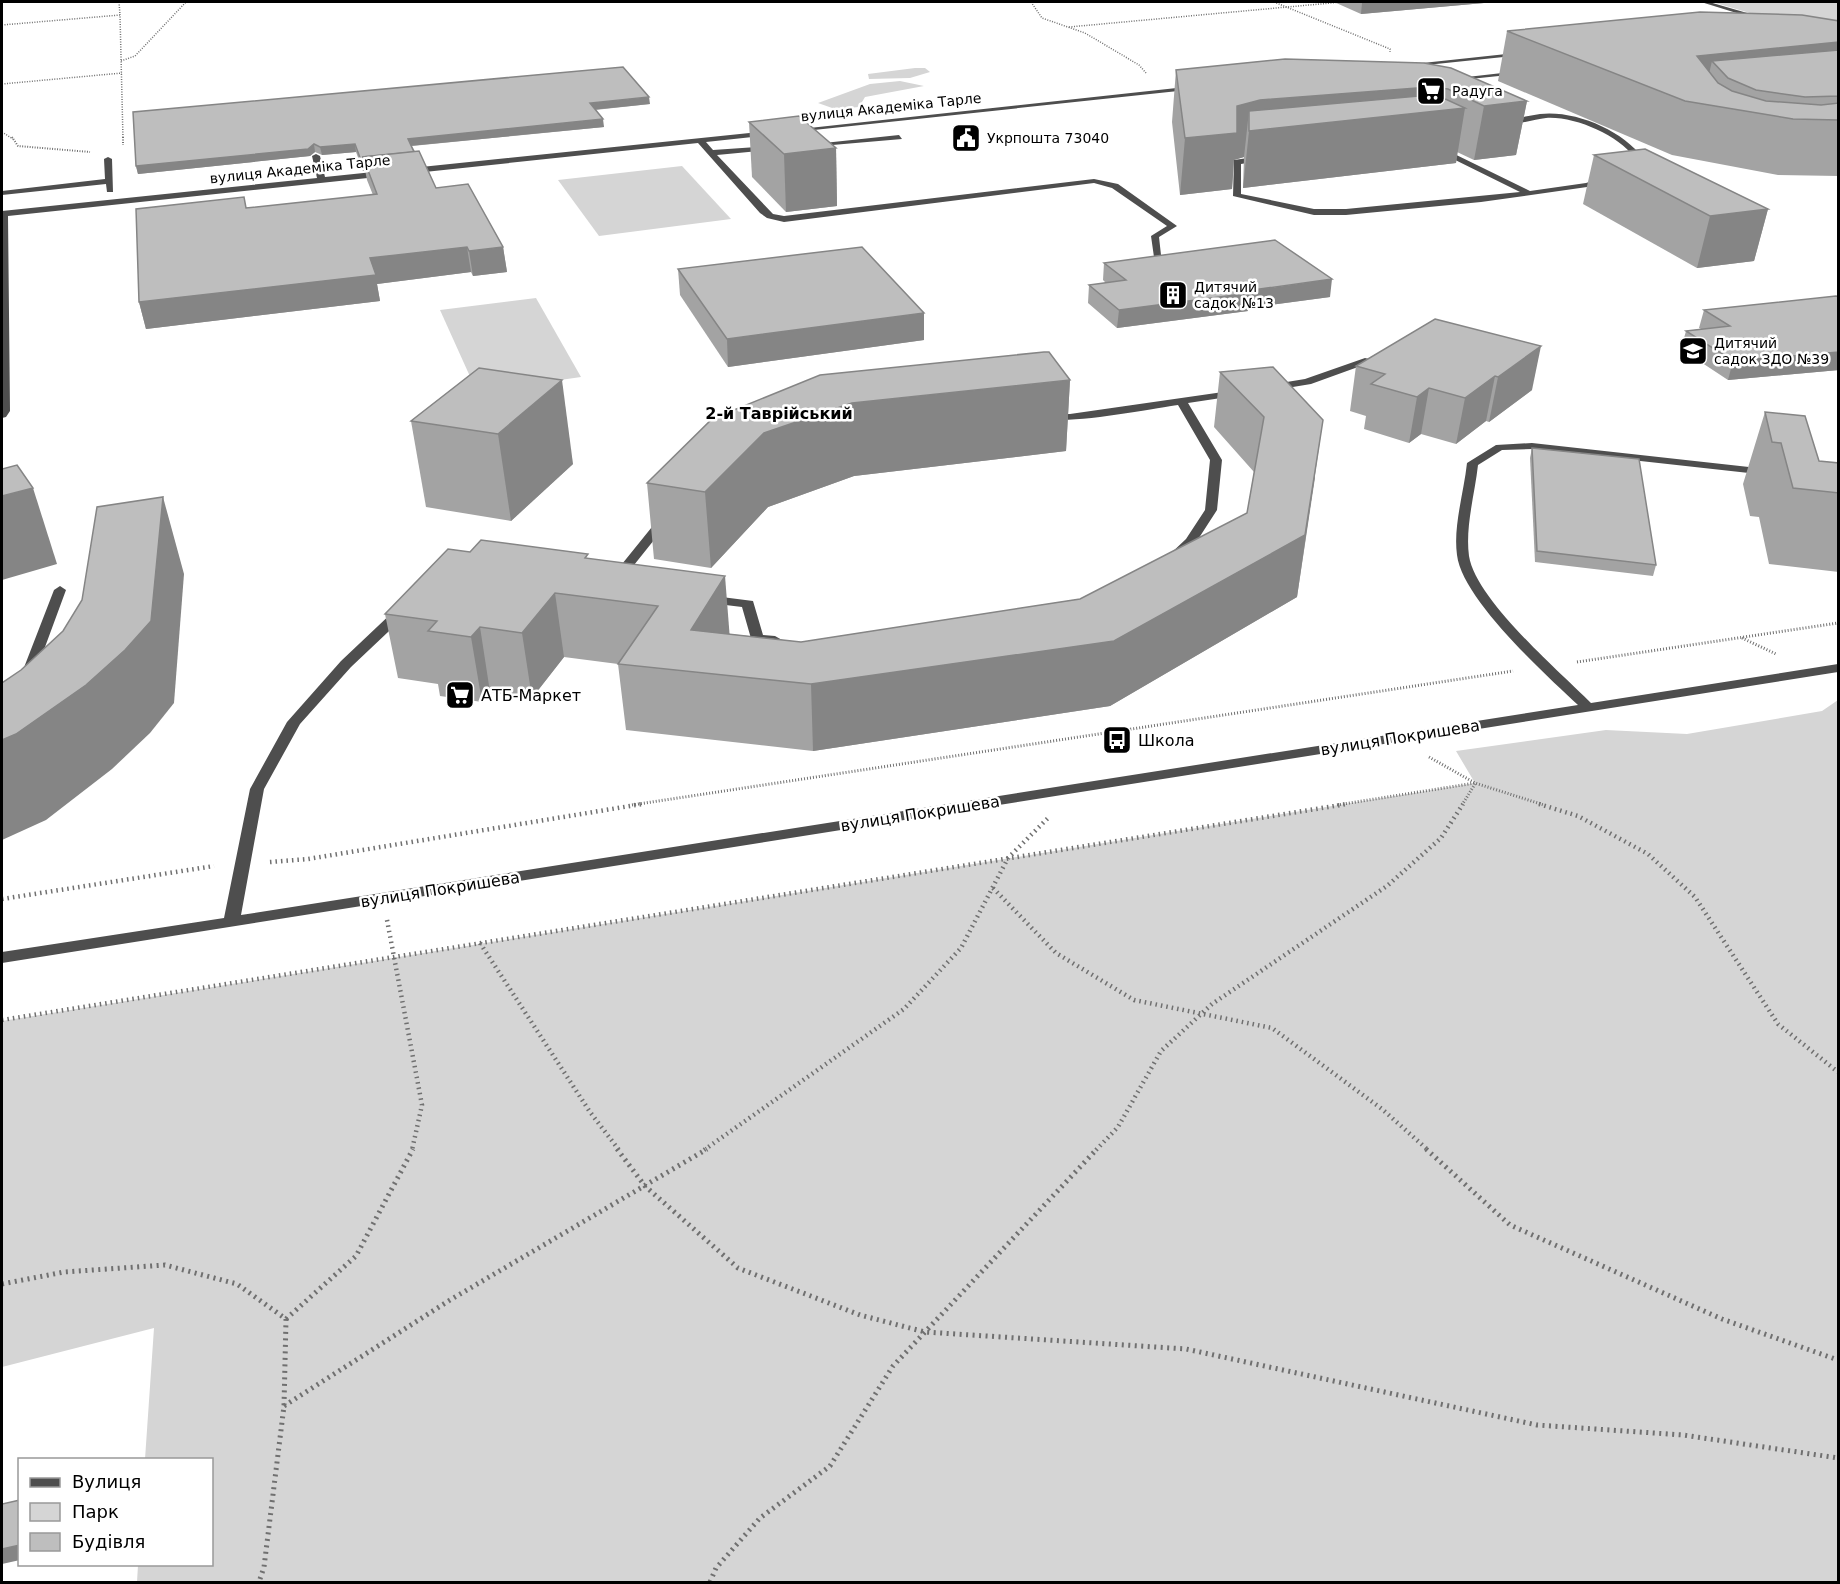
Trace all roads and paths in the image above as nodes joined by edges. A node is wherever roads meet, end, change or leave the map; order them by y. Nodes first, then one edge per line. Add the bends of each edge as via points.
1 (119, 2) edge
2 (186, 2) edge
3 (1031, 2) edge
4 (1274, 2) edge
5 (1342, 2) edge
6 (1704, 2) edge
7 (1286, 7) junction
8 (120, 15) junction
9 (2, 25) edge
10 (1069, 27) junction
11 (1755, 27) edge
12 (1534, 52) dead end
13 (121, 61) junction
14 (1391, 66) joint
15 (1527, 71) edge
16 (122, 73) junction
17 (1470, 77) edge
18 (2, 84) edge
19 (1209, 87) edge
20 (1167, 91) junction
21 (1499, 120) edge
22 (2, 132) edge
23 (899, 137) dead end
24 (700, 140) junction
25 (794, 146) edge
26 (1428, 146) edge
27 (782, 147) edge
28 (711, 153) junction
29 (111, 156) junction
30 (316, 156) edge
31 (1278, 157) edge
32 (1622, 168) edge
33 (1612, 176) edge
34 (321, 180) junction
35 (109, 181) junction
36 (2, 193) edge
37 (1528, 193) junction
38 (111, 202) junction
39 (3, 213) edge
40 (1157, 255) edge
41 (1365, 361) edge
42 (1181, 400) junction
43 (2, 415) edge
44 (1035, 416) edge
45 (1776, 473) edge
46 (671, 510) edge
47 (1164, 565) edge
48 (600, 578) edge
49 (60, 590) dead end
50 (691, 597) edge
51 (414, 600) edge
52 (1839, 623) edge
53 (786, 641) edge
54 (1546, 666) junction
55 (1839, 668) edge
56 (2, 706) edge
57 (1589, 708) junction
58 (1402, 737) junction
59 (1475, 783) junction
60 (1078, 788) junction
61 (1008, 858) junction
62 (243, 864) junction
63 (993, 888) junction
64 (384, 898) junction
65 (2, 899) edge
66 (231, 922) junction
67 (480, 943) junction
68 (394, 957) junction
69 (2, 958) edge
70 (1203, 1012) junction
71 (2, 1020) edge
72 (1839, 1072) edge
73 (645, 1186) junction
74 (2, 1284) edge
75 (286, 1319) junction
76 (924, 1332) junction
77 (1839, 1360) edge
78 (284, 1406) junction
79 (1839, 1458) edge
80 (259, 1582) edge
81 (710, 1582) edge

1 - 8 path
2 - 13 path via 135,56
3 - 10 path via 1042,18
4 - 7 path
5 - 7 path
6 - 11 street via 1759,18 1761,22
7 - 10 path
7 - 14 path via 1390,49
8 - 9 path
8 - 13 path
10 - 20 path via 1139,65
12 - 14 street
13 - 16 path
15 - 17 street
16 - 18 path
16 - 29 path via 123,145
19 - 20 street, вулиця Академіка Тарле
20 - 24 street, вулиця Академіка Тарле
21 - 32 street via 1560,116 1615,136 1634,148 1639,158
22 - 29 path via 12,135 18,146
23 - 25 street
24 - 28 street
24 - 34 street, вулиця Академіка Тарле
26 - 37 street
27 - 28 street
28 - 40 street via 763,211 784,219 1094,182 1115,186 1173,226 1155,236
29 - 35 street
30 - 34 street
31 - 37 street via 1237,162 1237,196 1314,212 1346,212
33 - 37 street via 1587,185
34 - 38 street, вулиця Академіка Тарле
35 - 36 street
35 - 38 street
38 - 39 street, вулиця Академіка Тарле
39 - 43 street
41 - 42 street via 1307,382
42 - 44 street via 1070,417
42 - 47 street via 1216,460 1211,510 1191,541
45 - 54 street via 1532,446 1500,447 1473,463 1463,557 1476,587
46 - 48 street via 622,572
49 - 56 street via 24,685
50 - 53 street via 748,604 758,639
51 - 62 street via 346,664 294,722 257,789
52 - 54 path
54 - 57 street
54 - 62 path via 502,825 308,859
55 - 57 street, вулиця Покришева
57 - 58 street, вулиця Покришева
58 - 59 path via 1436,762
58 - 60 street, вулиця Покришева
59 - 61 path
59 - 70 path via 1440,838 1387,886
59 - 72 path via 1578,816 1648,854 1695,897 1778,1024
60 - 61 path
60 - 64 street, вулиця Покришева
61 - 63 path
61 - 67 path
62 - 65 path
62 - 66 street
63 - 70 path via 1056,953 1124,994
63 - 73 path via 961,948 904,1009 717,1143
64 - 66 street, вулиця Покришева
64 - 68 path
66 - 69 street, вулиця Покришева
67 - 68 path
67 - 73 path via 590,1112
68 - 71 path
68 - 75 path via 422,1105 413,1149 356,1256
70 - 76 path via 1161,1051 1118,1127
70 - 77 path via 1272,1028 1382,1109 1510,1225 1722,1318
73 - 76 path via 738,1268 860,1315
73 - 78 path via 450,1300
74 - 75 path via 64,1272 165,1265 237,1284
75 - 78 path
76 - 79 path via 1186,1349 1537,1425 1683,1435
76 - 81 path via 893,1366 830,1466 760,1518 716,1568
78 - 80 path

